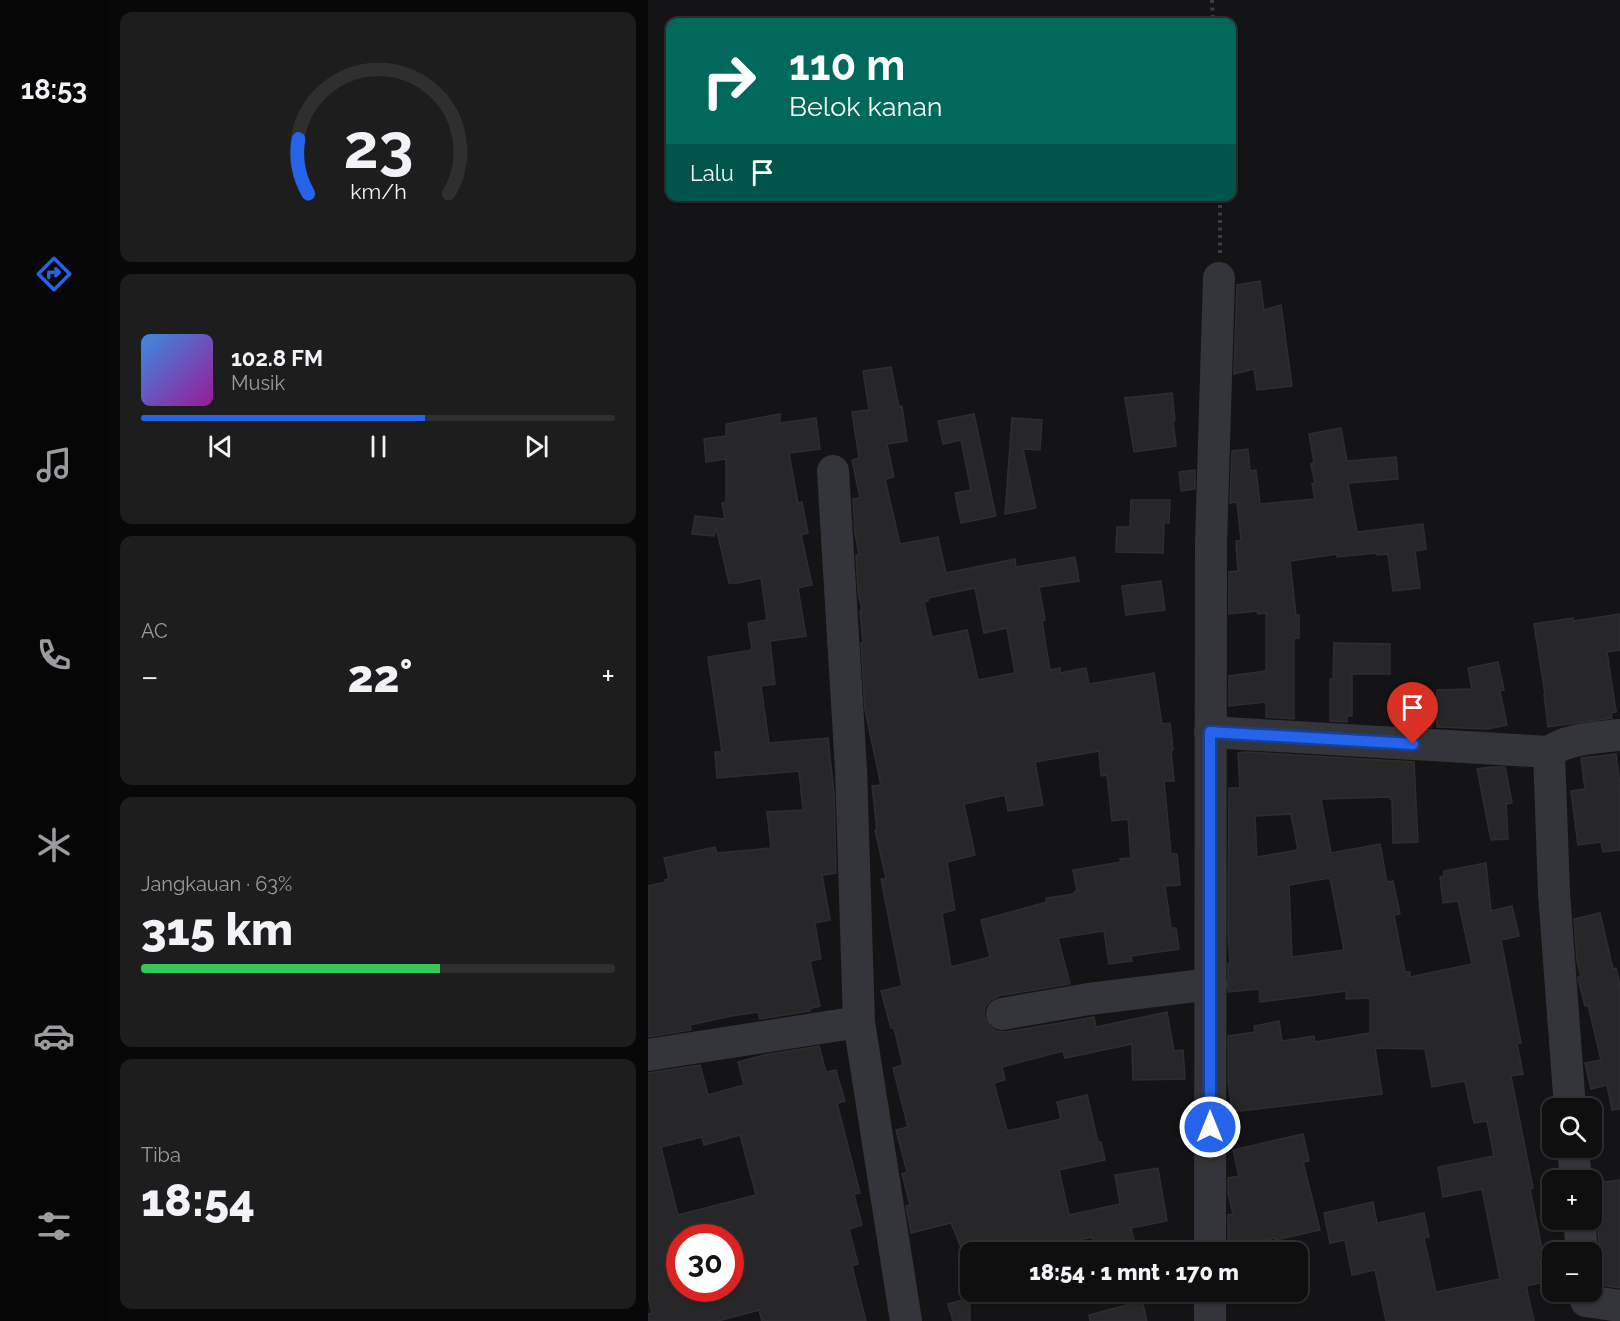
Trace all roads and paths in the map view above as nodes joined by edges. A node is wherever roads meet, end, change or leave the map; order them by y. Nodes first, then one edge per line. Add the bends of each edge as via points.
1 (1212, 0) edge
2 (1213, 18) edge
3 (1220, 201) edge
4 (1219, 278) joint
5 (832, 471) dead end
6 (1210, 732) junction
7 (1620, 735) edge
8 (1549, 752) junction
9 (1210, 984) junction
10 (1002, 1014) dead end
11 (859, 1022) junction
12 (648, 1055) edge
13 (1569, 1098) edge
14 (1210, 1242) edge
15 (1210, 1302) edge
16 (1586, 1305) edge
17 (1620, 1306) edge
18 (906, 1321) edge
19 (1210, 1321) edge

1 - 2 path
3 - 4 path
4 - 6 street
5 - 11 street via 851,769
6 - 8 street
6 - 9 street
7 - 8 street via 1569,742
8 - 13 street via 1554,893
9 - 10 street
9 - 14 street
11 - 12 street
11 - 18 street
15 - 19 street
16 - 17 street

